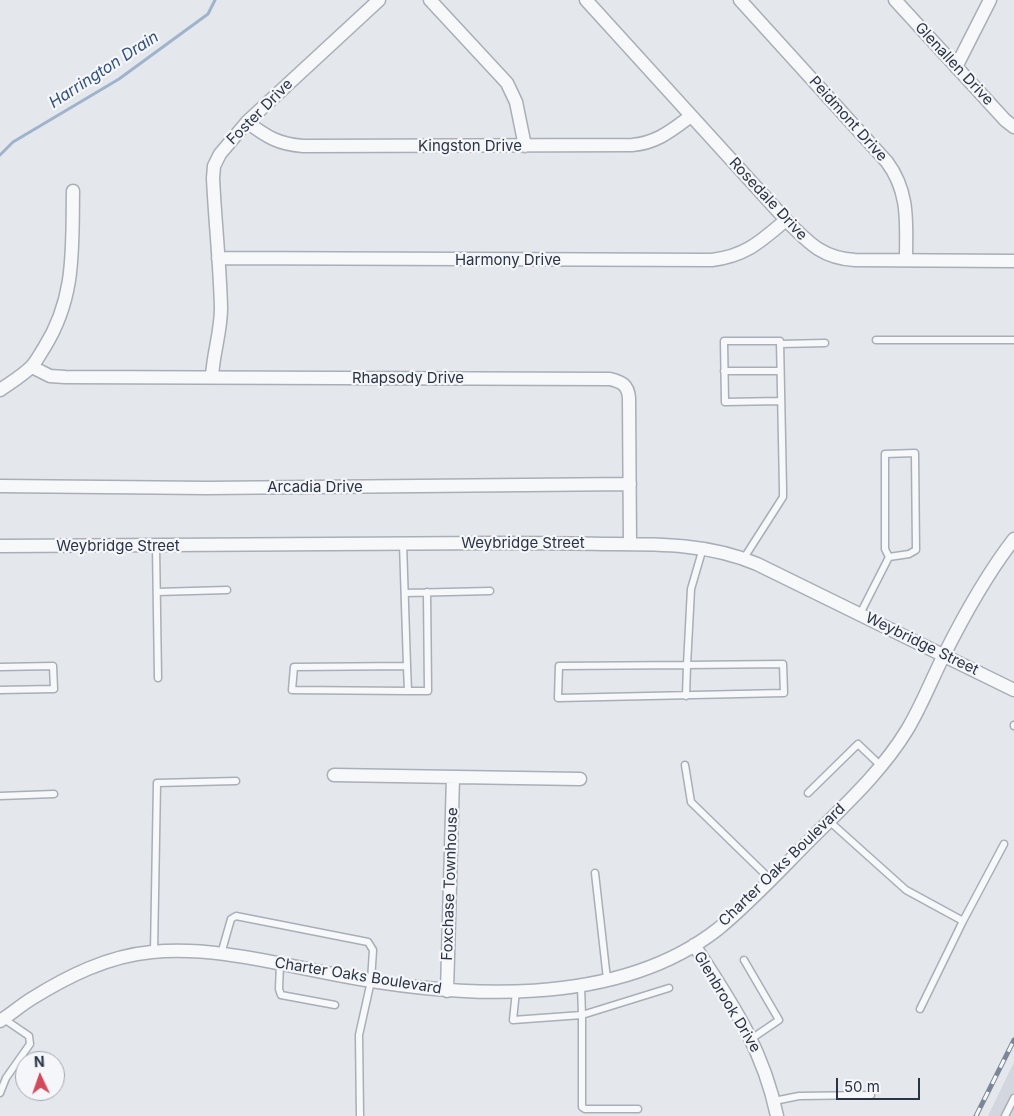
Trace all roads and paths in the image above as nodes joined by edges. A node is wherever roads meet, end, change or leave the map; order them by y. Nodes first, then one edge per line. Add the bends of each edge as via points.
1 (379, 0) edge
2 (430, 0) edge
3 (586, 0) edge
4 (740, 0) edge
5 (895, 0) edge
6 (990, 0) edge
7 (956, 67) junction
8 (691, 116) junction
9 (247, 122) junction
10 (1014, 127) edge
11 (525, 146) junction
12 (73, 191) dead end
13 (786, 220) junction
14 (218, 258) junction
15 (906, 260) junction
16 (1014, 261) edge
17 (876, 340) dead end
18 (1014, 340) edge
19 (825, 343) dead end
20 (780, 344) junction
21 (32, 367) junction
22 (780, 370) junction
23 (724, 371) junction
24 (212, 377) junction
25 (0, 390) edge
26 (781, 401) junction
27 (630, 484) junction
28 (0, 486) edge
29 (1014, 539) edge
30 (402, 543) junction
31 (630, 544) junction
32 (0, 546) edge
33 (156, 546) junction
34 (703, 548) junction
35 (889, 557) junction
36 (744, 558) junction
37 (228, 590) dead end
38 (490, 591) dead end
39 (157, 592) junction
40 (427, 592) junction
41 (405, 593) junction
42 (860, 614) junction
43 (944, 655) junction
44 (687, 665) junction
45 (407, 666) junction
46 (0, 667) edge
47 (158, 678) dead end
48 (0, 690) edge
49 (1014, 690) edge
50 (408, 691) junction
51 (686, 696) junction
52 (685, 765) dead end
53 (881, 766) junction
54 (334, 775) dead end
55 (453, 777) junction
56 (580, 779) dead end
57 (236, 781) dead end
58 (808, 793) dead end
59 (54, 794) dead end
60 (0, 796) edge
61 (829, 821) junction
62 (1004, 844) dead end
63 (595, 872) dead end
64 (771, 880) junction
65 (963, 921) junction
66 (694, 945) junction
67 (154, 952) junction
68 (220, 954) junction
69 (744, 960) dead end
70 (280, 964) junction
71 (371, 981) junction
72 (608, 981) junction
73 (581, 986) junction
74 (669, 988) dead end
75 (447, 991) junction
76 (516, 991) junction
77 (335, 1006) dead end
78 (920, 1009) dead end
79 (582, 1015) junction
80 (1, 1020) edge
81 (752, 1039) junction
82 (0, 1093) edge
83 (871, 1095) dead end
84 (1014, 1098) edge
85 (774, 1101) junction
86 (638, 1109) dead end
87 (360, 1116) edge
88 (777, 1116) edge
89 (1005, 1116) edge

1 - 9 street, Foster Drive
2 - 11 street via 507,82 516,102
3 - 8 street, Rosedale Drive
4 - 15 street, Peidmont Drive via 896,173 906,205
5 - 7 street, Glenallen Drive
6 - 7 street
7 - 10 street, Glenallen Drive
8 - 11 street, Kingston Drive via 659,138 642,144
8 - 13 street, Rosedale Drive
9 - 11 street, Kingston Drive via 272,140 303,146
9 - 14 street, Foster Drive via 214,166
12 - 21 street via 72,247 65,302 53,333
13 - 14 street, Harmony Drive via 745,251 712,260
13 - 15 street, Rosedale Drive via 815,247 833,257
14 - 24 street, Foster Drive via 221,309
15 - 16 street, Rosedale Drive
17 - 18 lane
19 - 20 lane
20 - 22 lane
20 - 23 lane via 780,341 724,341
21 - 24 street, Rhapsody Drive via 50,376 65,377
21 - 25 street
22 - 23 lane
22 - 26 lane
23 - 26 lane via 725,402
24 - 27 street, Rhapsody Drive via 620,381 628,391
26 - 36 lane via 783,497
27 - 28 street, Arcadia Drive via 207,488
27 - 31 street, Rhapsody Drive
29 - 43 street, Charter Oaks Boulevard
30 - 31 street, Weybridge Street
30 - 33 street, Weybridge Street
30 - 41 lane
31 - 34 street, Weybridge Street
32 - 33 street, Weybridge Street
33 - 39 lane
34 - 36 street, Weybridge Street
34 - 44 lane via 691,590
35 - 35 lane via 885,549 885,454 915,453 916,550
35 - 42 lane
36 - 42 street, Weybridge Street
37 - 39 lane
38 - 40 lane
39 - 47 lane
40 - 41 lane
40 - 50 lane via 428,691
41 - 45 lane
42 - 43 street, Weybridge Street
43 - 49 street, Weybridge Street
43 - 53 street, Charter Oaks Boulevard via 910,727
44 - 51 lane
44 - 51 lane via 783,664 784,693
44 - 51 lane via 559,666 558,698
45 - 50 lane
45 - 50 lane via 294,667 292,690
46 - 48 lane via 53,666 54,689
52 - 64 lane via 691,802
53 - 58 lane via 858,744
53 - 61 street, Charter Oaks Boulevard
54 - 55 street
55 - 56 street
55 - 75 street, Foxchase Townhouse
57 - 67 lane via 157,783
59 - 60 lane
61 - 64 street, Charter Oaks Boulevard
61 - 65 lane via 906,890
62 - 65 lane
63 - 72 lane
64 - 66 street, Charter Oaks Boulevard via 740,910
65 - 78 lane
66 - 72 street, Charter Oaks Boulevard via 648,968
66 - 81 street, Glenbrook Drive
67 - 68 street, Charter Oaks Boulevard
67 - 80 street, Charter Oaks Boulevard via 125,957 83,971 29,1000
68 - 70 street, Charter Oaks Boulevard
68 - 71 lane via 231,918 250,918 368,942 373,950
69 - 81 lane via 779,1020
70 - 71 street, Charter Oaks Boulevard
70 - 77 lane via 281,996
71 - 75 street, Charter Oaks Boulevard
71 - 87 lane via 359,1035
72 - 73 street, Charter Oaks Boulevard
73 - 76 street, Charter Oaks Boulevard
73 - 79 lane
74 - 79 lane
75 - 76 street, Charter Oaks Boulevard
76 - 79 lane via 513,1020
79 - 86 lane via 582,1107
80 - 82 lane via 29,1036 30,1044 6,1078
81 - 85 street, Glenbrook Drive
83 - 85 lane via 799,1096
84 - 89 lane
85 - 88 street, Glenbrook Drive

